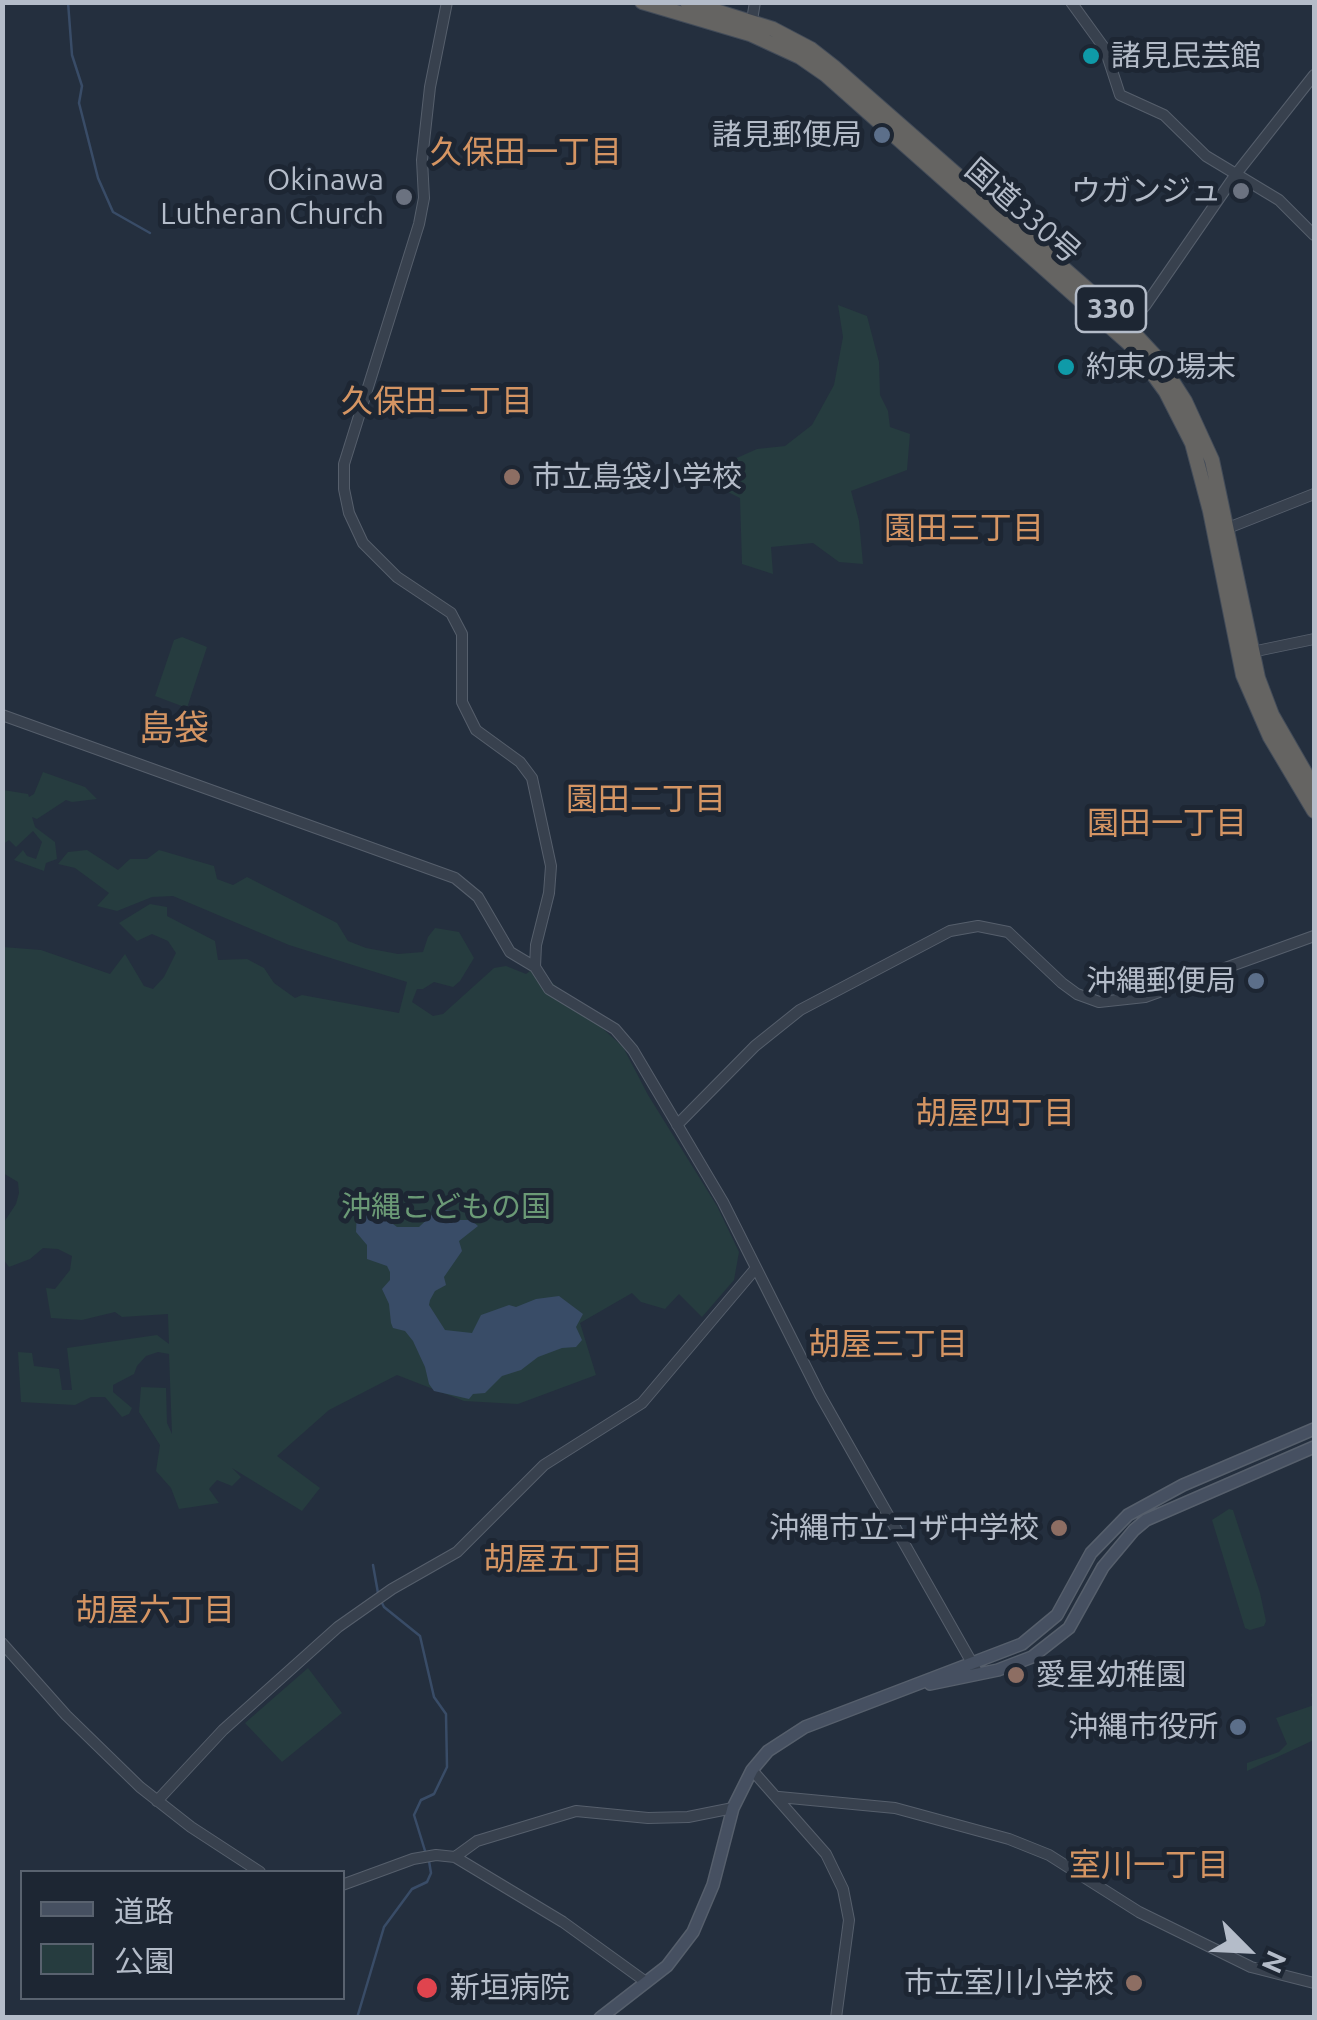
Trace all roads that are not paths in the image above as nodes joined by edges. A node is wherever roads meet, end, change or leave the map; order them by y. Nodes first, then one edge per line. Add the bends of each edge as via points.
1 (447, 2) edge
2 (642, 2) edge
3 (687, 2) edge
4 (755, 2) edge
5 (1071, 2) edge
6 (751, 28) junction
7 (1314, 75) edge
8 (1236, 174) junction
9 (1314, 235) edge
10 (1124, 329) junction
11 (1314, 494) edge
12 (1228, 528) junction
13 (1314, 639) edge
14 (1244, 654) junction
15 (2, 716) edge
16 (1314, 788) edge
17 (1314, 811) edge
18 (1314, 936) edge
19 (535, 967) junction
20 (677, 1125) junction
21 (756, 1268) junction
22 (1314, 1429) edge
23 (1314, 1447) edge
24 (2, 1643) edge
25 (976, 1669) junction
26 (752, 1770) junction
27 (778, 1797) junction
28 (158, 1801) junction
29 (733, 1808) junction
30 (456, 1857) junction
31 (257, 1870) edge
32 (345, 1884) edge
33 (646, 1982) junction
34 (1314, 1983) edge
35 (600, 2018) edge
36 (836, 2018) edge

1 - 19 street via 430,87 419,224 344,464 344,488 362,543 397,578 451,612 462,634 462,702 476,730 532,778 551,879
2 - 6 highway, 国道330号 / 330
3 - 6 highway, 国道330号 / 330
4 - 6 street
5 - 8 street via 1105,50 1120,94 1164,115 1206,156
6 - 10 highway, 国道330号 / 330 via 794,40 834,66
7 - 8 street
8 - 9 street via 1279,200
8 - 10 street
10 - 12 highway, 国道330号 / 330 via 1158,359 1190,411 1212,460
10 - 14 highway, 国道330号 / 330 via 1192,443
11 - 12 street
12 - 14 highway, 国道330号 / 330
13 - 14 street
14 - 16 highway, 国道330号 / 330
14 - 17 highway, 国道330号 / 330 via 1270,736
15 - 19 street via 443,872 478,897 510,952
18 - 20 street via 1145,998 1099,1002 1062,983 1008,932 978,926 950,932 800,1010
19 - 20 street via 548,988 624,1038
20 - 21 street
21 - 25 street
21 - 28 street via 642,1403 544,1466 457,1552 380,1597 314,1647
22 - 25 main road via 1128,1515 1091,1553 1063,1606 1040,1632
23 - 25 main road via 1146,1520 1103,1567 1059,1637 1032,1656
24 - 28 street via 66,1715
25 - 26 main road via 805,1727
26 - 27 street
26 - 29 main road
27 - 34 street via 868,1803 1009,1839 1251,1967
27 - 36 street via 826,1854 847,1904
28 - 31 street
29 - 30 street via 648,1818 576,1811 477,1841
29 - 33 main road via 700,1922
30 - 32 street via 427,1856
30 - 33 street
33 - 35 main road

